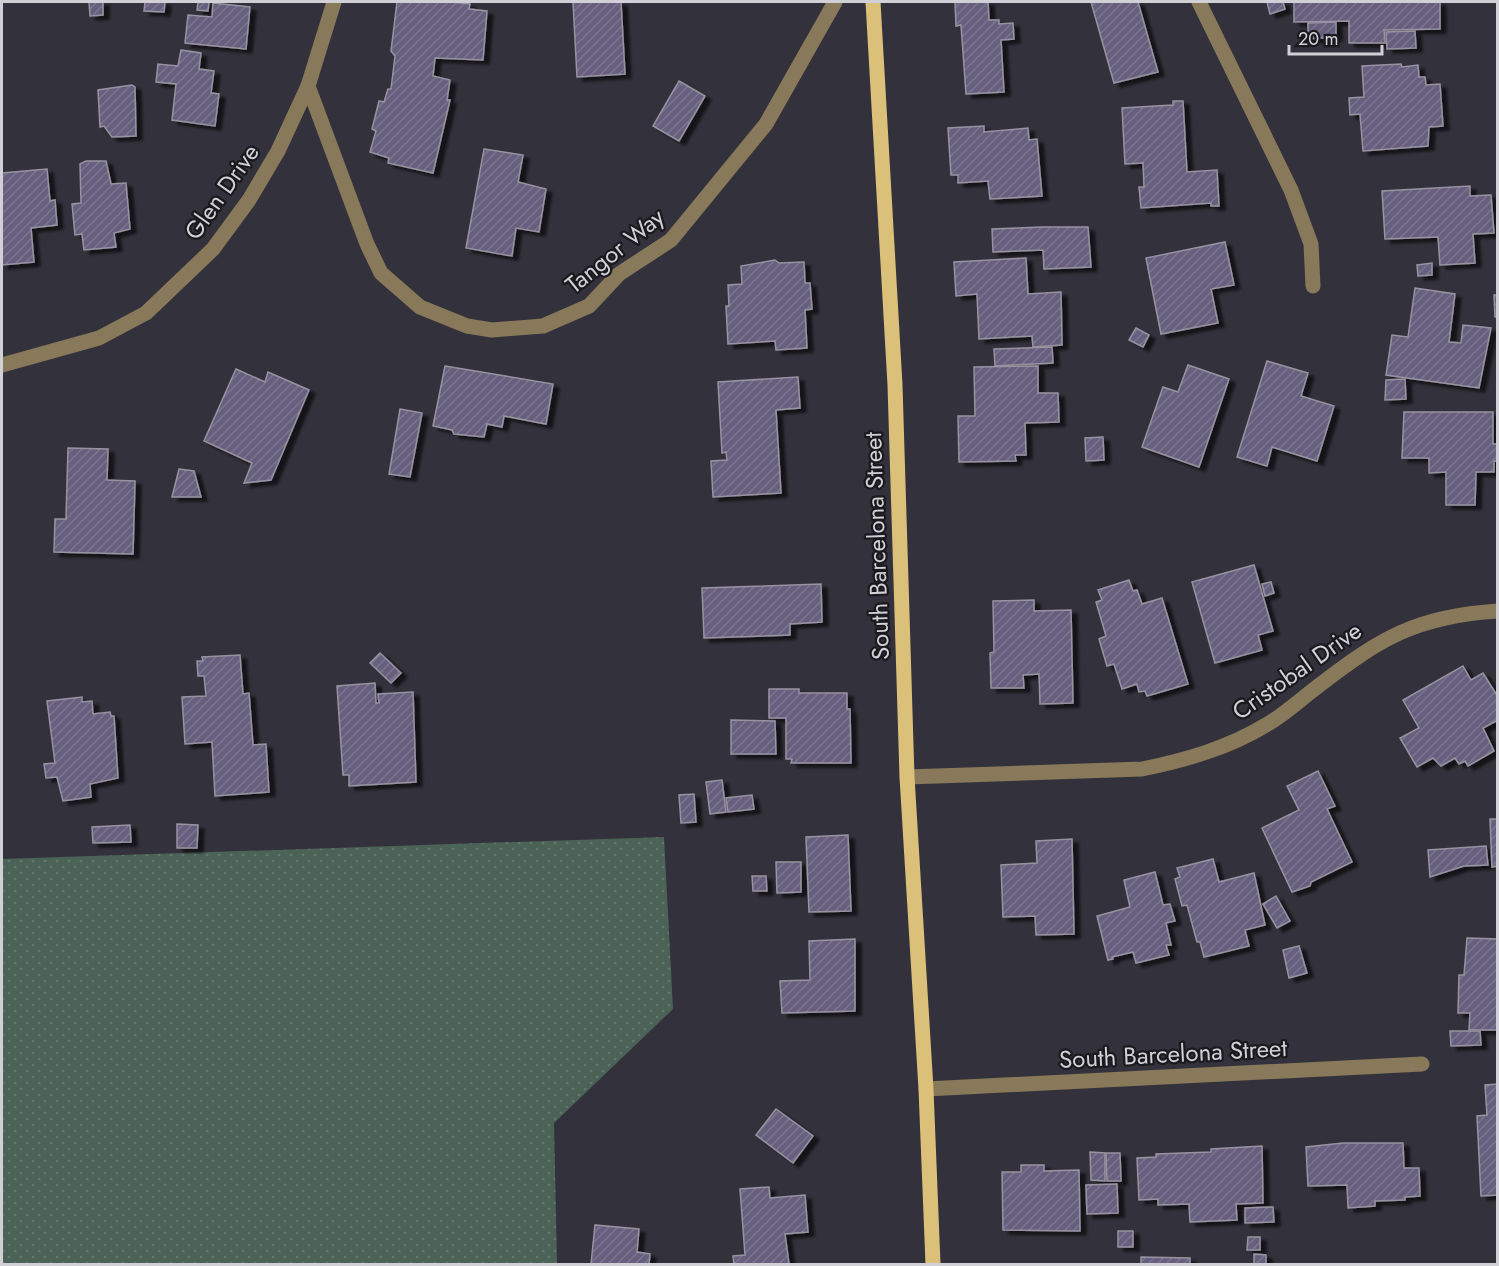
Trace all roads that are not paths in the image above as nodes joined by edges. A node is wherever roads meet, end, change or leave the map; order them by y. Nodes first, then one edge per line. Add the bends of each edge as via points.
1 (334, 2) edge
2 (835, 2) edge
3 (873, 2) edge
4 (1199, 2) edge
5 (308, 86) junction
6 (1313, 286) dead end
7 (2, 365) edge
8 (1497, 611) edge
9 (907, 777) junction
10 (1422, 1064) dead end
11 (926, 1089) junction
12 (933, 1264) edge

1 - 5 street, Glen Drive
2 - 5 street, Tangor Way via 766,124 671,240 619,274 589,306 551,323 517,330 467,326 442,318 420,307 381,273
3 - 9 main road, South Barcelona Street via 895,385
4 - 6 street via 1291,190 1311,244
5 - 7 street, Glen Drive via 278,151 249,200 213,249 146,313 99,338
8 - 9 street, Cristobal Drive via 1429,620 1390,636 1355,657 1268,724 1179,762 1142,769
9 - 11 main road, South Barcelona Street
10 - 11 street, South Barcelona Street
11 - 12 main road, South Barcelona Street

